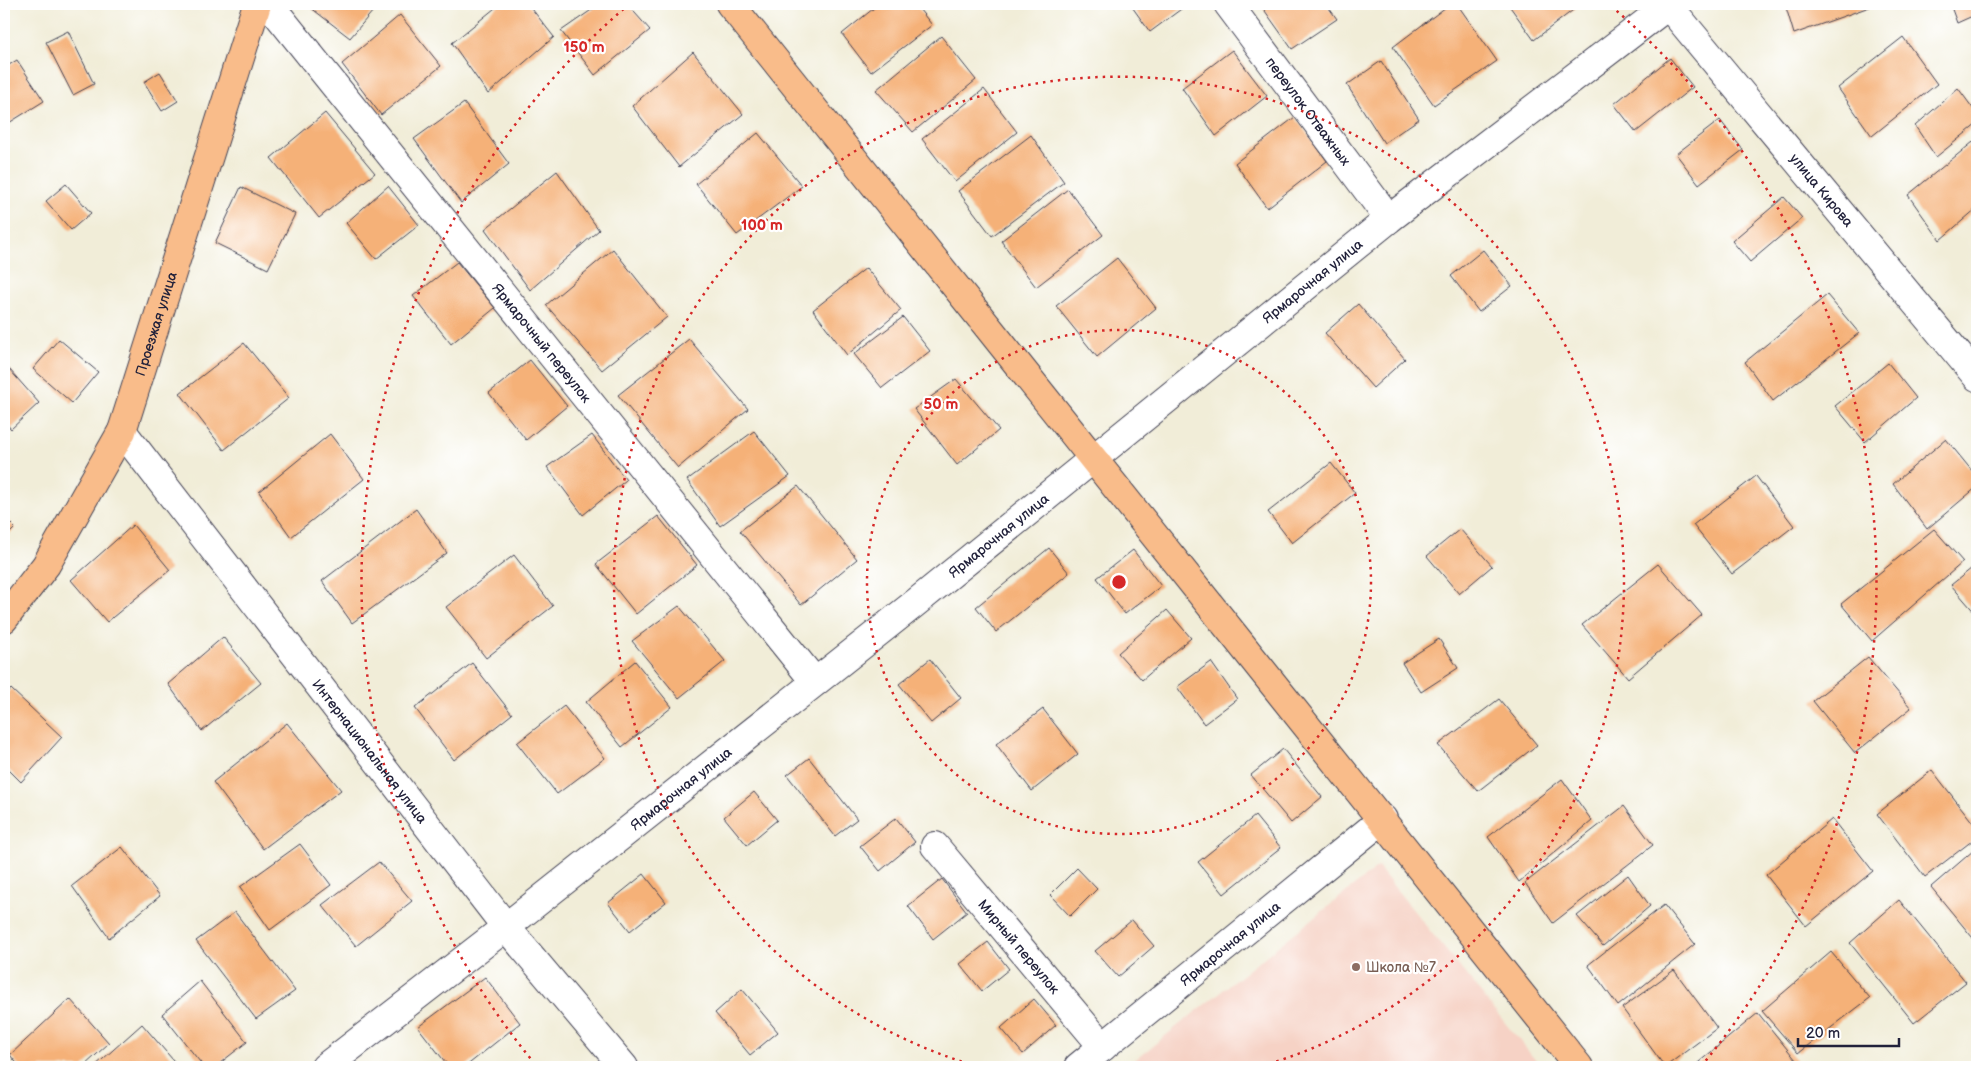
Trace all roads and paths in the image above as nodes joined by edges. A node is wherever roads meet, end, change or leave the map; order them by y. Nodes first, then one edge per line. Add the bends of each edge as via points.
1 (258, 4) edge
2 (269, 4) edge
3 (730, 4) edge
4 (1228, 4) edge
5 (1668, 4) edge
6 (1388, 219) junction
7 (1977, 378) edge
8 (122, 431) junction
9 (1091, 458) junction
10 (4, 620) edge
11 (815, 682) junction
12 (1383, 819) junction
13 (935, 846) dead end
14 (506, 927) junction
15 (1103, 1047) junction
16 (325, 1067) edge
17 (624, 1067) edge
18 (1078, 1067) edge
19 (1579, 1067) edge

1 - 8 main road, Проезжая улица
2 - 11 street, Ярмарочный переулок
3 - 9 main road
4 - 6 street, переулок Отважных
5 - 6 street, Ярмарочная улица
5 - 7 street, улица Кирова
6 - 9 street, Ярмарочная улица
8 - 10 main road, Проезжая улица via 46,565
8 - 14 street, Интернациональная улица
9 - 11 street, Ярмарочная улица
9 - 12 main road
11 - 14 street, Ярмарочная улица
12 - 15 street, Ярмарочная улица
12 - 19 main road
13 - 15 street, Мирный переулок
14 - 16 street, Ярмарочная улица
14 - 17 street, Интернациональная улица
15 - 18 street, Ярмарочная улица

